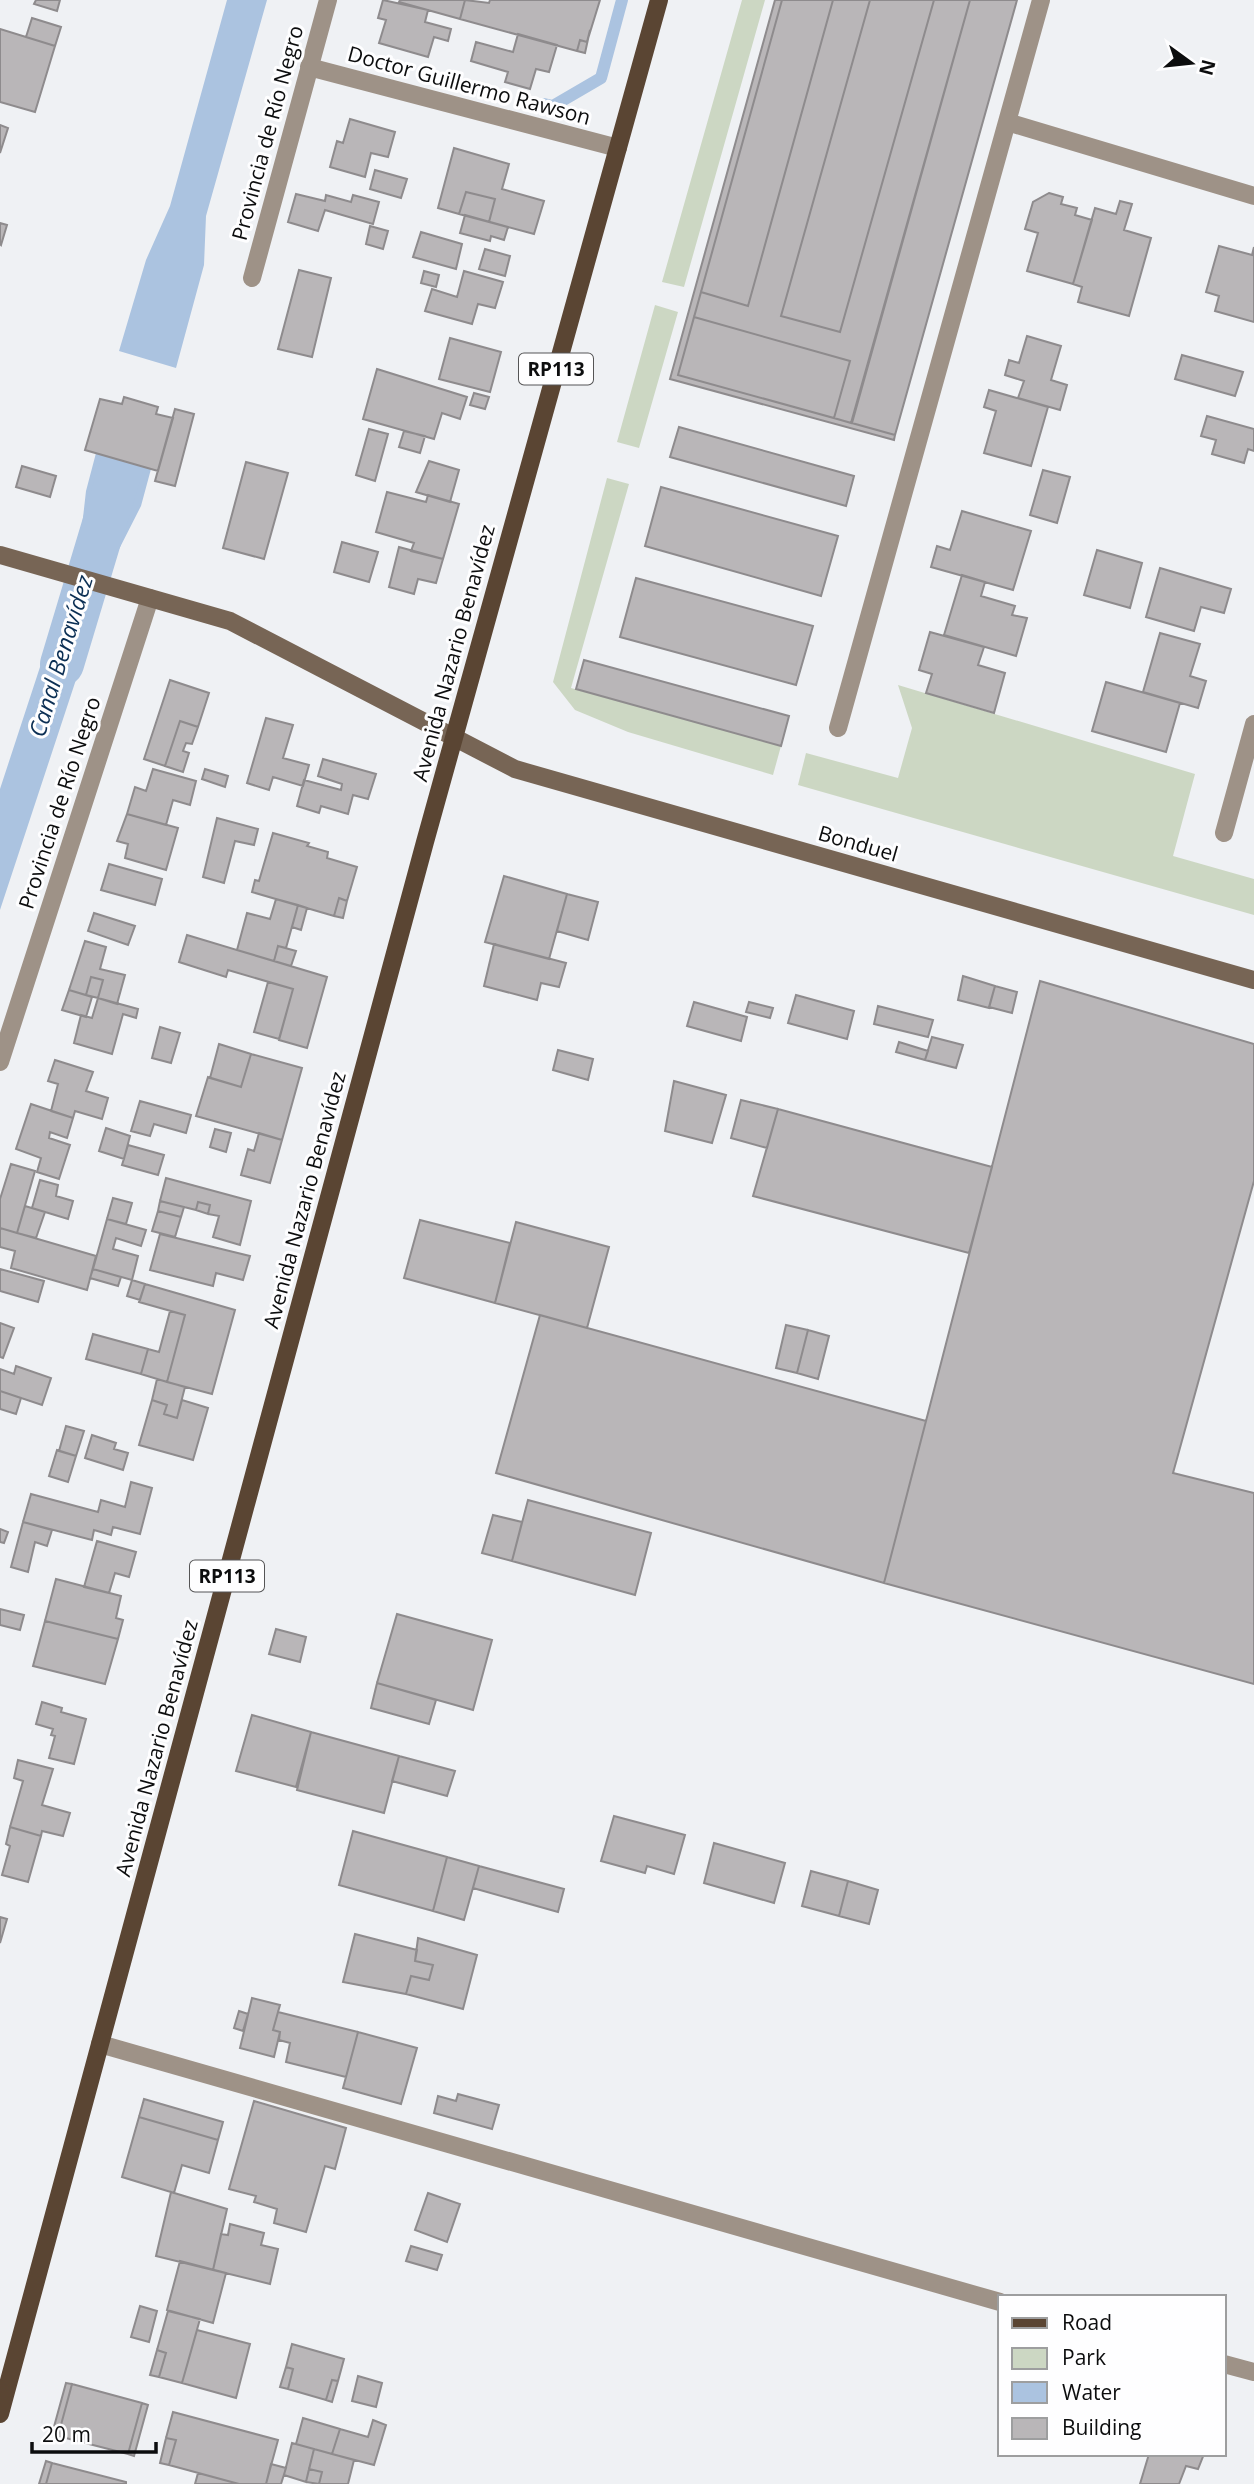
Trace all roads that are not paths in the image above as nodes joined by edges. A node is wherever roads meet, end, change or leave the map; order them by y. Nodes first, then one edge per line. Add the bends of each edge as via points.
1 (328, 0) edge
2 (659, 0) edge
3 (1041, 0) edge
4 (309, 67) junction
5 (1007, 122) junction
6 (618, 148) junction
7 (1254, 196) edge
8 (251, 278) dead end
9 (0, 555) edge
10 (150, 598) junction
11 (1254, 724) edge
12 (838, 728) dead end
13 (454, 738) junction
14 (1224, 833) dead end
15 (1254, 980) edge
16 (0, 1062) edge
17 (100, 2044) junction
18 (998, 2300) edge
19 (1226, 2365) edge
20 (1254, 2372) edge
21 (0, 2414) edge

1 - 4 street, Provincia de Río Negro
2 - 6 main road, Avenida Nazario Benavídez / RP113
3 - 5 street
4 - 6 street, Doctor Guillermo Rawson
4 - 8 street, Provincia de Río Negro
5 - 7 street
5 - 12 street
6 - 13 main road, Avenida Nazario Benavídez / RP113
9 - 10 main road, Bonduel
10 - 13 main road, Bonduel via 230,621
10 - 16 street, Provincia de Río Negro
11 - 14 street
13 - 15 main road, Bonduel via 515,769
13 - 17 main road, Avenida Nazario Benavídez / RP113
17 - 18 street
17 - 21 main road, Avenida Nazario Benavídez / RP113
19 - 20 street

